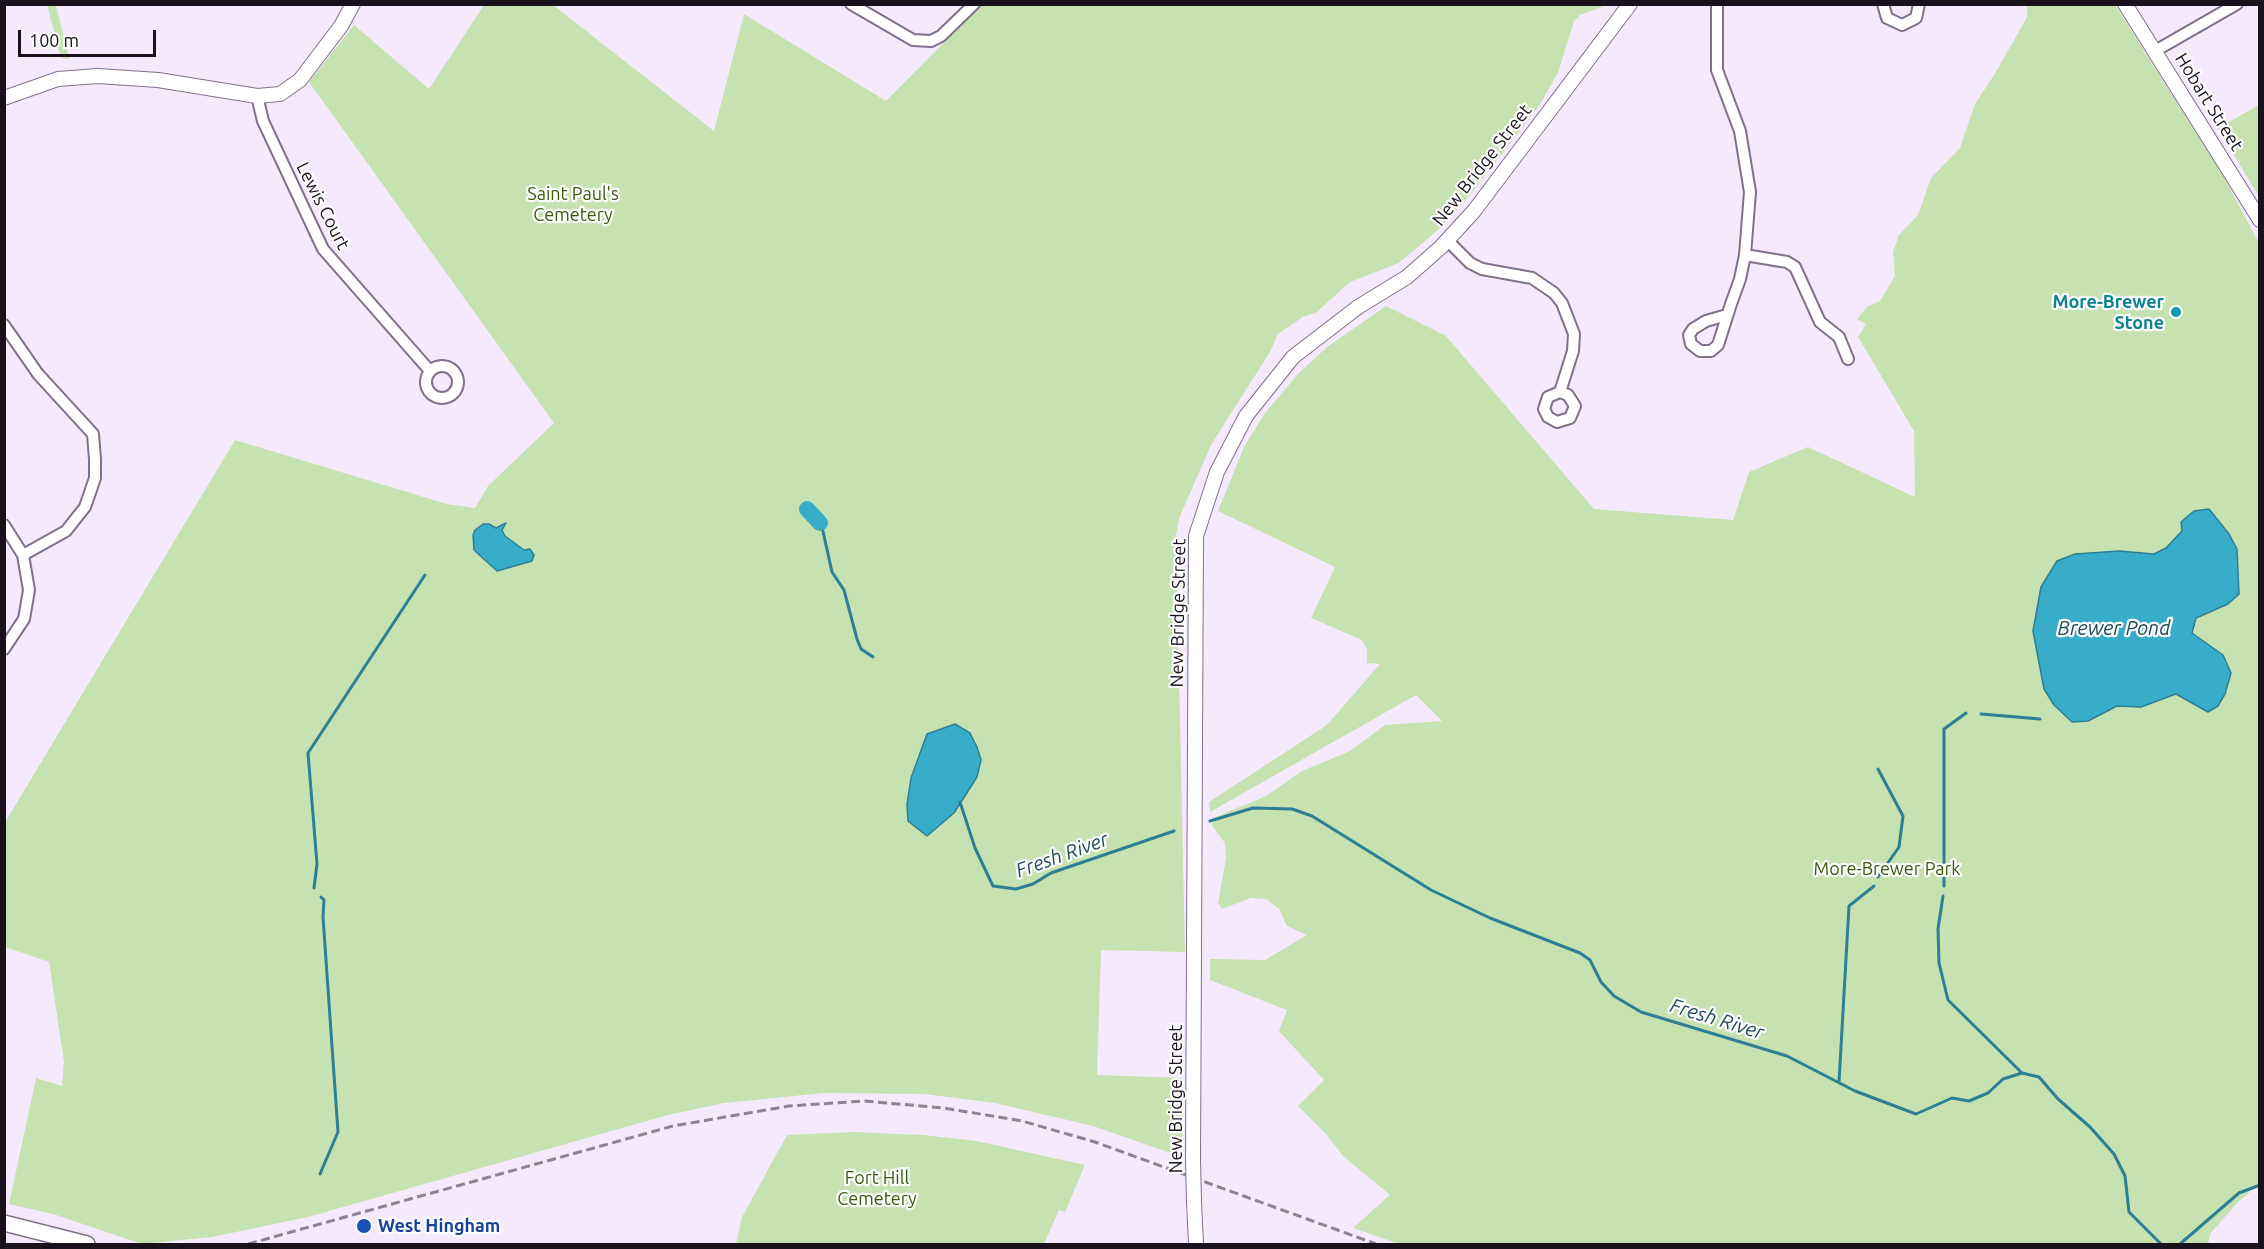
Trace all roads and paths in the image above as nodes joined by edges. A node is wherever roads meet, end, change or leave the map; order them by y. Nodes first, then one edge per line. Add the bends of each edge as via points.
1 (353, 4) edge
2 (851, 4) edge
3 (974, 4) edge
4 (1630, 4) edge
5 (1717, 4) edge
6 (1883, 4) edge
7 (1919, 4) edge
8 (2126, 4) edge
9 (2237, 4) edge
10 (2155, 51) junction
11 (257, 96) junction
12 (4, 98) edge
13 (2259, 220) edge
14 (1447, 240) junction
15 (1745, 255) junction
16 (1727, 315) dead end
17 (4, 325) edge
18 (1848, 359) dead end
19 (430, 371) dead end
20 (1560, 392) dead end
21 (4, 525) edge
22 (23, 555) junction
23 (4, 650) edge
24 (4, 1223) edge
25 (87, 1245) edge
26 (1196, 1245) edge

1 - 11 street via 300,80 280,94
2 - 3 street via 913,40 931,41
4 - 14 street, New Bridge Street via 1512,163
5 - 15 street via 1717,70 1740,131 1748,168
6 - 7 street via 1887,18 1902,25 1916,18
8 - 10 street, Hobart Street
9 - 10 street
10 - 13 street, Hobart Street
11 - 12 street via 162,80 98,76 58,79
11 - 19 street, Lewis Court via 267,130 323,249
14 - 20 street via 1470,263 1482,269 1532,278 1562,303 1574,334 1573,351
14 - 26 street, New Bridge Street, bridge via 1407,277 1358,307 1293,357 1239,426 1224,455 1196,536 1193,1160
15 - 16 street
15 - 18 street via 1795,267 1820,322 1839,337
17 - 22 street via 38,374 93,434 95,478 85,507 66,531
21 - 22 street
22 - 23 street via 28,580 27,610 21,627
24 - 25 main road

